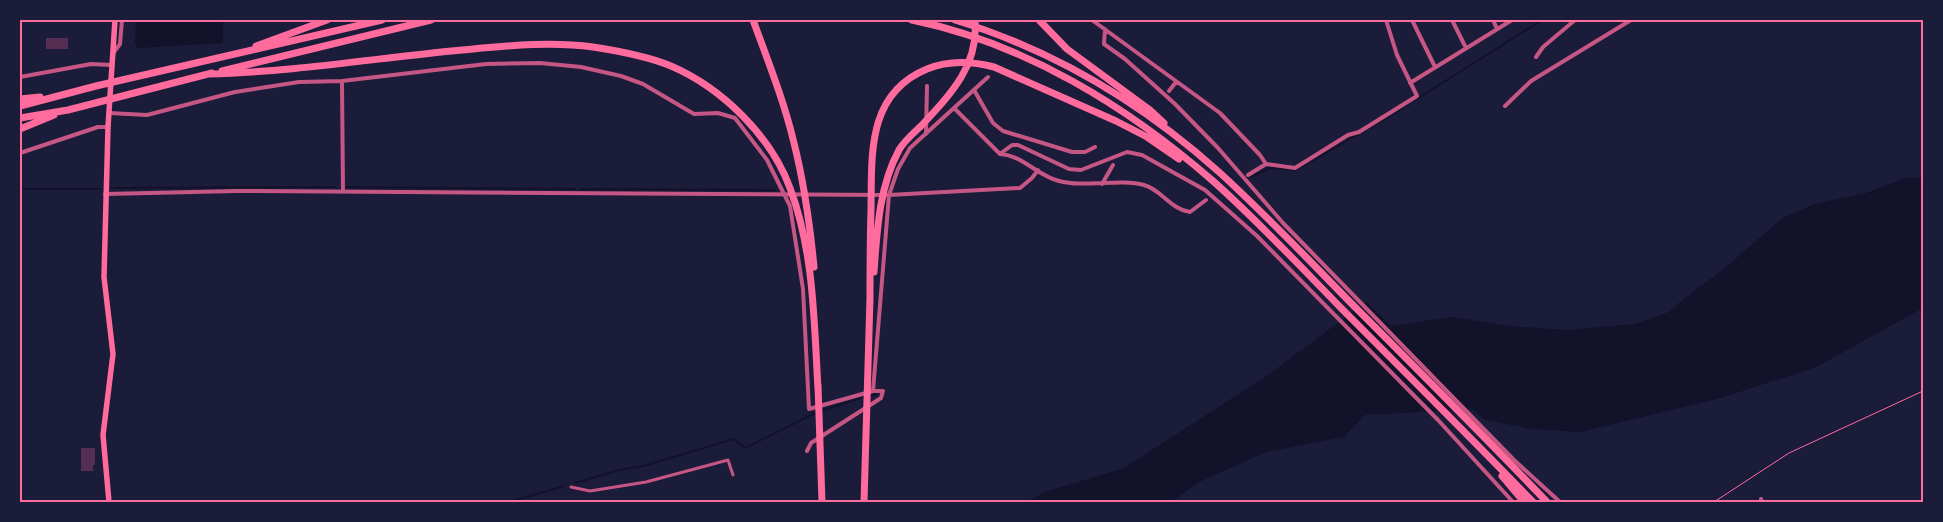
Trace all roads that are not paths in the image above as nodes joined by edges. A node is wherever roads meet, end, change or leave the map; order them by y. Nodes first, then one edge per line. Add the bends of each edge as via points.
1 (115, 20) edge
2 (122, 20) edge
3 (327, 20) edge
4 (382, 20) edge
5 (431, 20) edge
6 (754, 20) edge
7 (912, 20) edge
8 (955, 20) edge
9 (975, 20) edge
10 (1039, 20) edge
11 (1092, 20) edge
12 (1386, 20) edge
13 (1412, 20) edge
14 (1452, 20) edge
15 (1493, 20) edge
16 (1512, 20) edge
17 (1575, 20) edge
18 (1631, 20) edge
19 (1105, 29) junction
20 (1497, 29) junction
21 (1466, 48) junction
22 (112, 54) junction
23 (228, 57) junction
24 (1536, 57) dead end
25 (581, 61) dead end
26 (112, 65) junction
27 (581, 67) junction
28 (1435, 68) junction
29 (208, 74) junction
30 (20, 77) edge
31 (988, 77) dead end
32 (342, 81) junction
33 (1176, 82) junction
34 (1410, 83) junction
35 (927, 86) dead end
36 (974, 90) junction
37 (1169, 91) dead end
38 (65, 94) junction
39 (20, 99) edge
40 (20, 106) edge
41 (1505, 106) dead end
42 (954, 108) junction
43 (68, 110) junction
44 (108, 113) junction
45 (20, 118) edge
46 (108, 127) junction
47 (20, 129) edge
48 (926, 134) junction
49 (1184, 143) junction
50 (1095, 148) dead end
51 (20, 153) edge
52 (1000, 154) junction
53 (1266, 164) junction
54 (1113, 166) dead end
55 (1038, 170) junction
56 (1248, 175) dead end
57 (1213, 181) junction
58 (1102, 184) junction
59 (343, 191) junction
60 (784, 193) junction
61 (106, 194) junction
62 (889, 195) junction
63 (1206, 200) dead end
64 (870, 302) junction
65 (818, 389) junction
66 (873, 392) junction
67 (1473, 441) junction
68 (807, 452) dead end
69 (733, 476) dead end
70 (1524, 478) junction
71 (571, 487) dead end
72 (109, 502) edge
73 (822, 502) edge
74 (864, 502) edge
75 (1513, 502) edge
76 (1524, 502) edge
77 (1533, 502) edge
78 (1547, 502) edge
79 (1553, 502) edge
80 (1560, 502) edge

1 - 22 main road
2 - 22 street via 120,44
3 - 23 highway
4 - 23 highway
5 - 29 highway
6 - 65 highway via 780,94 800,170 814,275
7 - 57 highway via 983,40 1065,77 1140,124
8 - 49 highway via 1012,40 1070,67 1146,114
9 - 64 highway via 973,52 967,69 944,102 900,148 888,174 878,224
10 - 49 highway via 1067,49 1150,110
11 - 19 street
12 - 34 street
13 - 28 street
14 - 21 street
15 - 20 street
16 - 20 street
17 - 24 street
18 - 41 street via 1531,81
19 - 33 street
19 - 80 street via 1104,44 1175,104 1218,148 1283,224 1493,439
20 - 21 street
21 - 28 street
22 - 26 main road
23 - 38 highway
25 - 27 street
26 - 30 street via 91,64
26 - 44 main road
27 - 32 street via 540,63 486,64
27 - 60 street via 643,84 694,114 718,113 735,118 767,160
28 - 34 street
29 - 43 highway
29 - 65 highway via 253,73 536,44 592,47 672,66 736,109 771,152 790,186 810,275
31 - 36 street
32 - 44 street via 299,82 234,92 147,115
32 - 59 street
33 - 37 street
33 - 53 street via 1220,113
34 - 53 street via 1416,96 1359,132 1348,134 1295,168
35 - 48 street
36 - 42 street
36 - 50 street via 993,123 1002,131 1072,152
38 - 39 highway
38 - 40 highway
42 - 48 street
42 - 52 street
43 - 45 highway
43 - 47 highway
44 - 46 main road
46 - 51 street via 98,127
46 - 61 main road
48 - 62 street via 910,148
49 - 70 highway via 1271,223
52 - 55 street via 1009,155
52 - 75 street via 1012,145 1018,145 1053,163 1081,170 1127,152 1142,155 1205,190 1257,236 1438,420
53 - 56 street
54 - 58 street
55 - 58 street via 1057,181
55 - 62 street via 1020,188
57 - 64 highway via 1147,137 1007,71 964,62 935,66 916,73 892,93 873,139
57 - 67 highway
58 - 63 street via 1142,184 1155,189 1172,205 1190,212
59 - 60 street
59 - 61 street
60 - 62 street
60 - 66 street via 790,206 799,256 807,339 809,409
61 - 72 main road via 104,278 113,354 103,435
62 - 66 street
64 - 74 highway
65 - 73 highway
66 - 68 street via 883,391 882,398 811,442
67 - 76 highway
67 - 77 highway
69 - 71 street via 728,460 646,482 590,491
70 - 78 highway
70 - 79 highway

